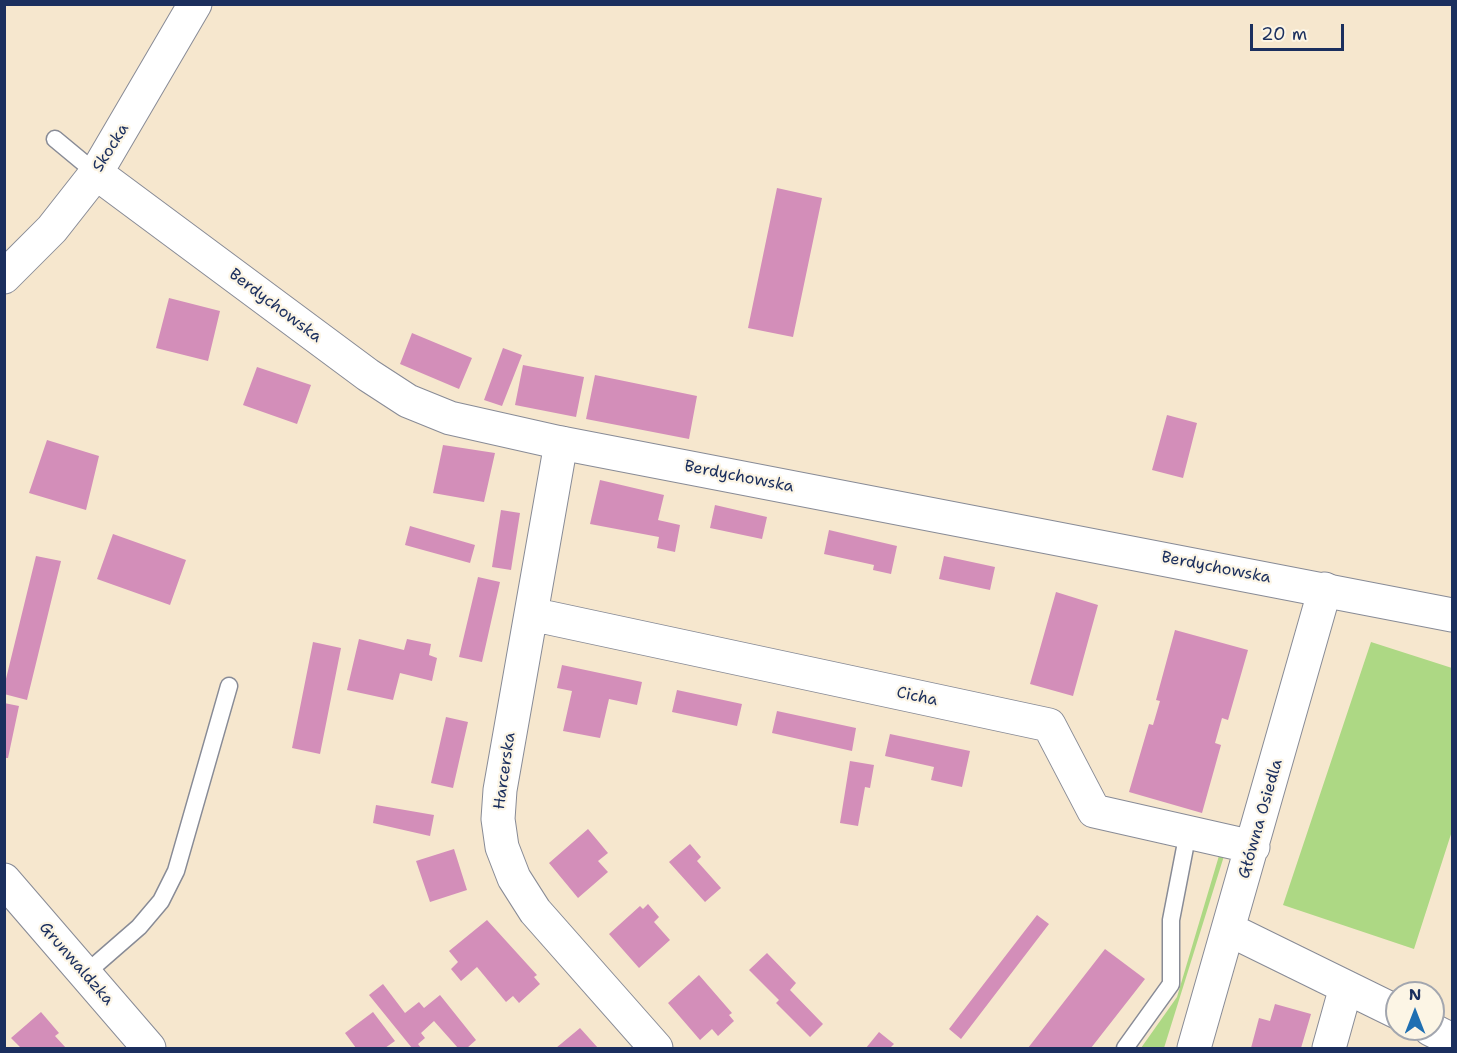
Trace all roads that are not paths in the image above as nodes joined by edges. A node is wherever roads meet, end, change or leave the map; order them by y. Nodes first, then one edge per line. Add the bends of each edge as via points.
1 (195, 4) edge
2 (55, 139) dead end
3 (96, 173) junction
4 (4, 277) edge
5 (561, 443) junction
6 (1325, 589) junction
7 (531, 614) junction
8 (1452, 615) edge
9 (229, 686) dead end
10 (1188, 832) junction
11 (1253, 847) junction
12 (4, 880) edge
13 (1230, 930) junction
14 (85, 974) junction
15 (1346, 987) junction
16 (1385, 1006) edge
17 (148, 1048) edge
18 (656, 1048) edge
19 (1125, 1048) edge
20 (1194, 1048) edge
21 (1329, 1048) edge

1 - 3 street, Skocka
2 - 3 lane
3 - 4 street, Skocka via 52,229
3 - 5 street, Berdychowska via 408,401 450,418
5 - 6 street, Berdychowska
5 - 7 street, Harcerska
6 - 8 street, Berdychowska
6 - 11 street, Główna Osiedla
7 - 10 street, Cicha via 1049,725 1094,811
7 - 18 street, Harcerska via 500,790 498,819 502,847 514,878 535,911
9 - 14 lane via 176,871 153,910
10 - 11 street, Cicha
10 - 19 lane via 1171,920 1171,984
11 - 13 street, Główna Osiedla
12 - 14 street, Grunwaldzka
13 - 15 street
13 - 20 street, Główna Osiedla
14 - 17 street, Grunwaldzka
15 - 16 street
15 - 21 street

